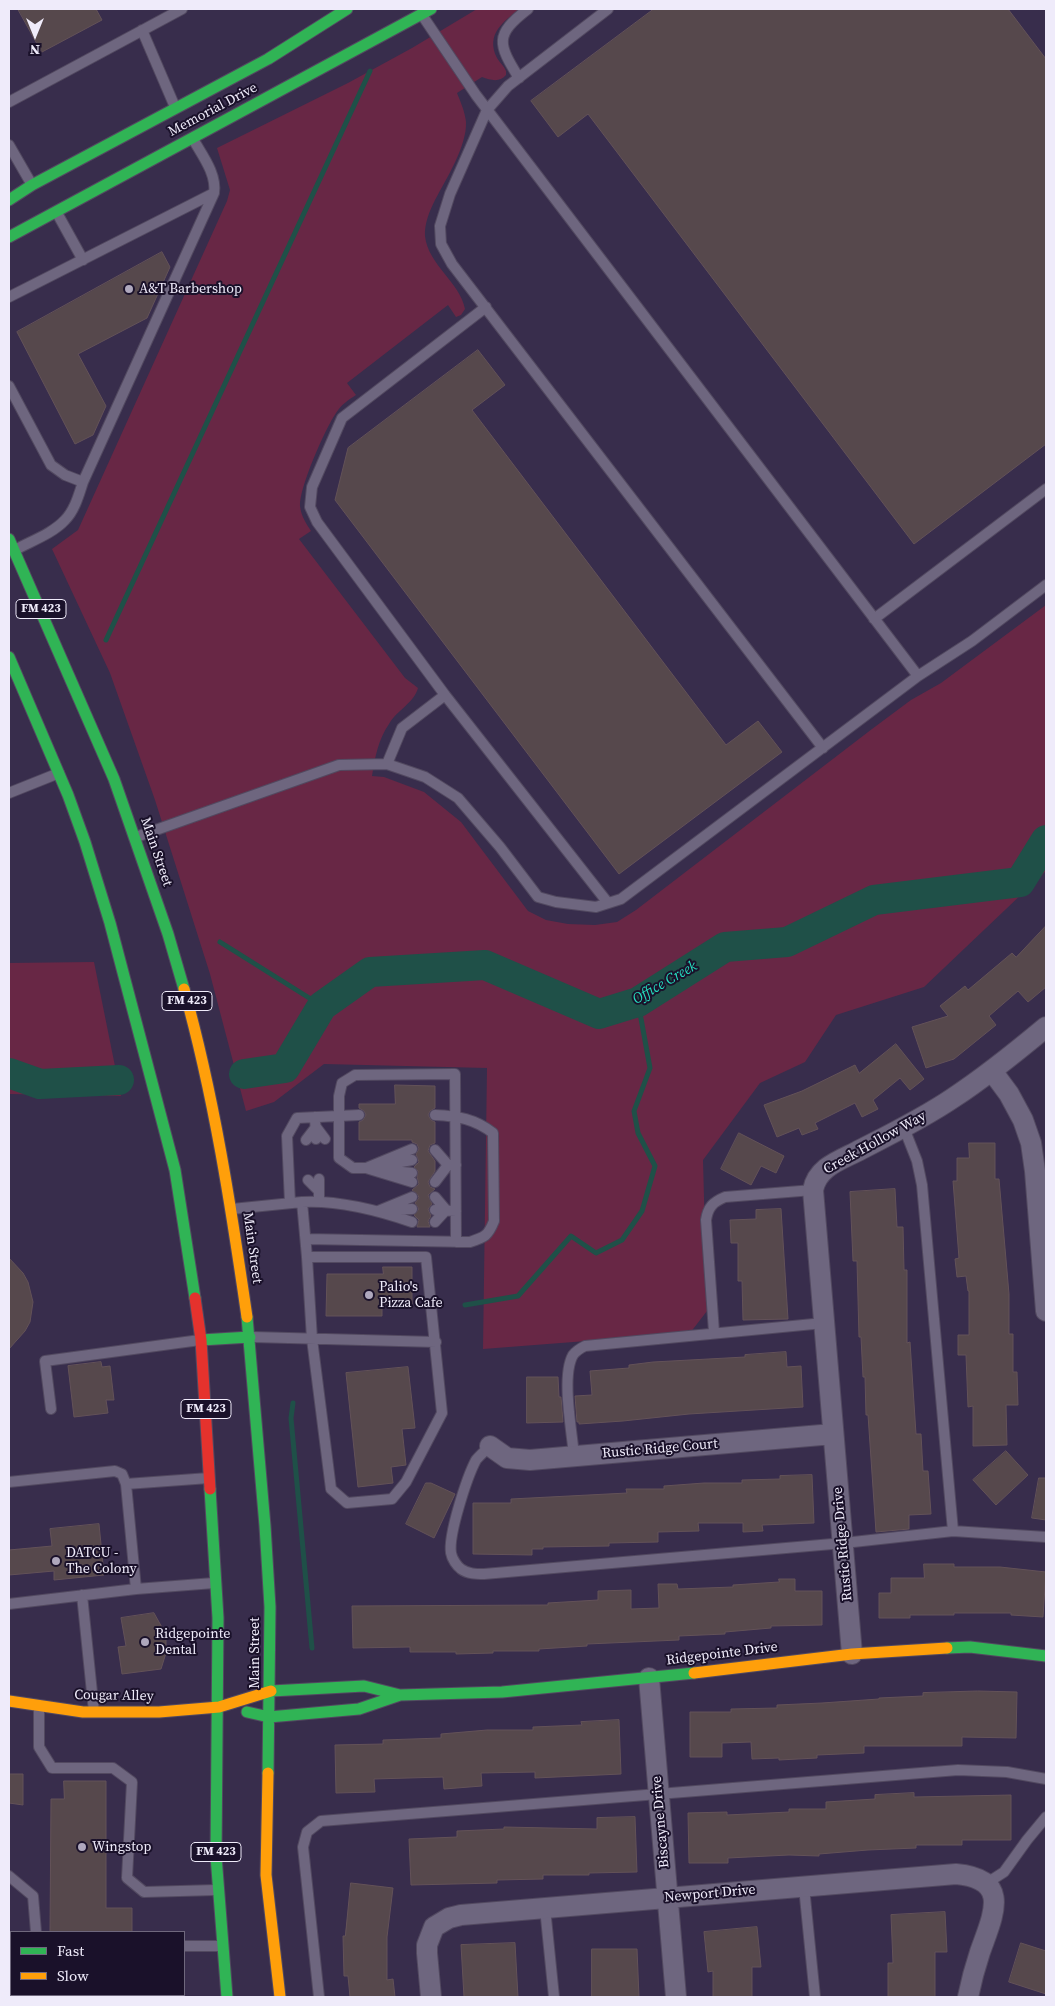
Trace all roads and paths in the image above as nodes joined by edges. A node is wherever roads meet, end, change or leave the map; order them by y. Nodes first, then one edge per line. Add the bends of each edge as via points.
1 (182, 9) edge
2 (348, 9) edge
3 (528, 9) edge
4 (608, 9) edge
5 (426, 11) edge
6 (142, 30) junction
7 (518, 78) junction
8 (9, 102) edge
9 (487, 110) junction
10 (178, 111) junction
11 (191, 135) junction
12 (9, 144) edge
13 (32, 186) junction
14 (214, 193) junction
15 (9, 200) edge
16 (56, 211) junction
17 (9, 237) edge
18 (83, 260) junction
19 (9, 297) edge
20 (486, 307) junction
21 (9, 386) edge
22 (83, 482) junction
23 (1046, 488) edge
24 (9, 540) edge
25 (14, 550) junction
26 (1046, 585) edge
27 (874, 619) junction
28 (9, 657) edge
29 (918, 676) junction
30 (444, 695) junction
31 (823, 748) junction
32 (387, 764) junction
33 (60, 773) junction
34 (9, 793) edge
35 (135, 837) junction
36 (608, 903) junction
37 (1046, 1027) edge
38 (992, 1071) junction
39 (359, 1115) dead end
40 (435, 1115) dead end
41 (339, 1116) junction
42 (456, 1116) junction
43 (315, 1122) junction
44 (904, 1128) junction
45 (412, 1149) dead end
46 (435, 1155) dead end
47 (412, 1160) dead end
48 (452, 1165) junction
49 (366, 1168) junction
50 (412, 1177) dead end
51 (435, 1178) dead end
52 (813, 1190) junction
53 (319, 1196) junction
54 (412, 1197) dead end
55 (435, 1197) dead end
56 (302, 1202) junction
57 (290, 1203) junction
58 (231, 1209) junction
59 (412, 1209) dead end
60 (435, 1210) dead end
61 (378, 1211) junction
62 (451, 1211) junction
63 (412, 1222) dead end
64 (435, 1222) dead end
65 (306, 1239) junction
66 (456, 1242) junction
67 (307, 1257) junction
68 (1046, 1311) edge
69 (824, 1323) junction
70 (714, 1332) junction
71 (250, 1337) junction
72 (312, 1339) junction
73 (202, 1340) junction
74 (436, 1342) junction
75 (51, 1409) dead end
76 (833, 1434) junction
77 (490, 1446) joint
78 (574, 1456) junction
79 (210, 1478) junction
80 (9, 1482) edge
81 (126, 1484) junction
82 (953, 1530) junction
83 (1046, 1537) edge
84 (844, 1543) junction
85 (217, 1583) junction
86 (136, 1589) junction
87 (82, 1595) junction
88 (9, 1604) edge
89 (852, 1654) junction
90 (1046, 1656) edge
91 (649, 1678) junction
92 (270, 1690) junction
93 (400, 1695) junction
94 (9, 1701) edge
95 (40, 1707) junction
96 (219, 1707) junction
97 (94, 1712) junction
98 (269, 1717) junction
99 (1046, 1779) edge
100 (659, 1793) junction
101 (1046, 1817) edge
102 (9, 1876) edge
103 (987, 1883) junction
104 (804, 1887) junction
105 (217, 1890) junction
106 (668, 1897) junction
107 (545, 1908) junction
108 (36, 1931) edge
109 (185, 1946) edge
110 (222, 1946) junction
111 (227, 1997) edge
112 (280, 1997) edge
113 (319, 1997) edge
114 (431, 1997) edge
115 (554, 1997) edge
116 (676, 1997) edge
117 (815, 1997) edge
118 (968, 1997) edge

1 - 6 lane
2 - 10 main road, Memorial Drive
3 - 7 lane via 510,22 502,37 504,54
4 - 7 lane
5 - 9 lane
5 - 11 main road, Memorial Drive
6 - 8 lane
6 - 10 lane
7 - 9 lane
9 - 20 lane via 450,194 440,226 441,244 452,264
9 - 27 lane
10 - 13 main road, Memorial Drive
11 - 14 lane via 212,174
11 - 16 main road, Memorial Drive
12 - 13 lane
13 - 15 main road, Memorial Drive
14 - 18 lane
14 - 22 lane
16 - 17 main road, Memorial Drive
16 - 18 lane
18 - 19 lane
20 - 30 lane via 342,418 311,497 310,507 317,522
20 - 31 lane
21 - 22 lane via 51,465
22 - 25 lane via 66,519 56,528
23 - 27 lane
24 - 25 main road, Main Street / FM 423
25 - 35 main road, Main Street / FM 423 via 114,779
26 - 29 lane via 972,641
27 - 29 lane
28 - 33 main road, FM 423
29 - 31 lane
30 - 32 lane via 402,728
30 - 36 lane
31 - 36 lane via 622,899
32 - 35 lane via 339,766
32 - 36 lane via 425,777 458,798 538,897 596,908
33 - 34 lane
33 - 73 main road, FM 423 via 121,959 175,1170
35 - 58 main road, Main Street / FM 423 via 168,934 199,1044
37 - 38 street, Creek Hollow Way
38 - 44 street, Creek Hollow Way
38 - 68 street via 1009,1094 1031,1143
39 - 41 lane
40 - 42 lane
41 - 42 lane via 342,1083 355,1075 456,1074
41 - 43 lane
41 - 49 lane via 338,1158 352,1168
42 - 48 lane
42 - 66 lane via 481,1124 493,1133 494,1221 489,1233 482,1238
43 - 43 lane via 316,1139
43 - 57 lane via 297,1118 287,1136
44 - 52 street, Creek Hollow Way via 834,1163 814,1181
44 - 82 lane via 917,1161 922,1186
45 - 49 lane
46 - 48 lane
47 - 49 lane
48 - 51 lane
48 - 62 lane
49 - 50 lane
52 - 69 street, Creek Hollow Way
52 - 70 lane via 725,1197 710,1206 706,1220
53 - 53 lane via 318,1179
53 - 56 lane
53 - 61 lane
54 - 61 lane
55 - 62 lane
56 - 57 lane
56 - 65 lane
57 - 58 lane
58 - 71 main road, Main Street / FM 423
59 - 61 lane
60 - 62 lane
61 - 63 lane
62 - 64 lane
62 - 66 lane
65 - 66 lane
65 - 67 lane
67 - 72 lane
67 - 74 lane via 426,1257
69 - 70 lane
69 - 76 street, Creek Hollow Way
70 - 78 lane via 585,1346 578,1350 568,1368
71 - 72 lane
71 - 73 main road
71 - 92 main road, Main Street / FM 423 via 266,1526
72 - 74 lane
72 - 74 lane via 331,1489 347,1504 392,1499 406,1482 442,1413
73 - 75 lane via 45,1361
73 - 79 main road, FM 423
76 - 78 street, Rustic Ridge Court
76 - 84 street, Rustic Ridge Drive
77 - 78 street, Rustic Ridge Court via 507,1458 530,1460
77 - 84 lane via 477,1458 470,1474 452,1537 451,1553 456,1563 471,1573
79 - 81 lane
79 - 85 main road, FM 423
80 - 81 lane via 115,1471 122,1474
81 - 86 lane
82 - 83 lane
82 - 84 lane
84 - 89 street, Rustic Ridge Drive
85 - 86 lane
85 - 96 main road, FM 423
86 - 87 lane
87 - 88 lane
87 - 97 lane
89 - 90 main road, Ridgepointe Drive via 970,1647
89 - 91 main road, Ridgepointe Drive
91 - 93 main road, Ridgepointe Drive via 502,1692
91 - 100 street, Biscayne Drive
92 - 93 main road, Ridgepointe Drive via 364,1686
92 - 96 main road, Ridgepointe Drive
92 - 98 main road, Main Street / FM 423
93 - 98 main road, Ridgepointe Drive via 359,1709
94 - 95 main road, Cougar Alley
95 - 97 main road, Cougar Alley
95 - 105 lane via 39,1747 52,1768 113,1768 132,1782 128,1878 144,1892
96 - 97 main road, Cougar Alley via 158,1712
96 - 98 main road, Ridgepointe Drive
96 - 105 main road, FM 423 via 215,1809
98 - 112 main road, Main Street / FM 423 via 266,1875
99 - 100 lane via 1007,1772 958,1770
100 - 106 street, Biscayne Drive
100 - 113 lane via 322,1821 308,1832 303,1847
101 - 103 lane via 1004,1872
102 - 108 lane via 33,1896
103 - 104 street, Newport Drive via 974,1875 956,1874
103 - 118 street via 993,1894 994,1908
104 - 106 street, Newport Drive
104 - 117 lane
105 - 110 main road, FM 423
106 - 107 street, Newport Drive
106 - 116 street, Biscayne Drive
107 - 114 street, Newport Drive via 461,1915 434,1927 426,1953
107 - 115 lane
109 - 110 lane
110 - 111 main road, FM 423

